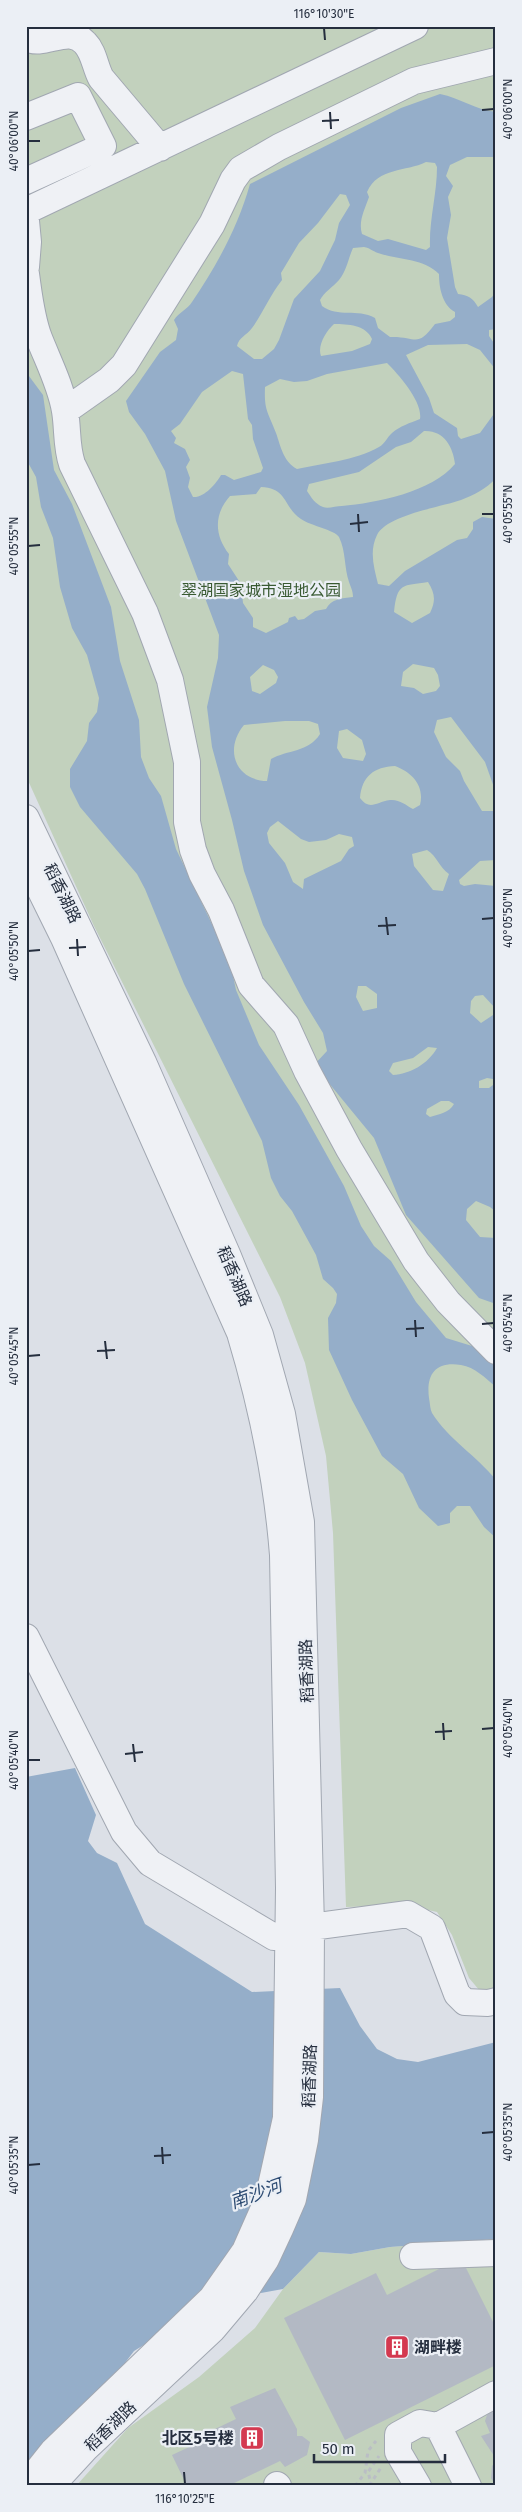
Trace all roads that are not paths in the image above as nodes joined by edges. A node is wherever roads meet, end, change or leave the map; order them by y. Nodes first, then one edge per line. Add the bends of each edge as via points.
1 (415, 26) edge
2 (26, 38) edge
3 (496, 61) edge
4 (26, 117) edge
5 (160, 148) junction
6 (26, 181) edge
7 (26, 211) edge
8 (26, 221) edge
9 (26, 267) edge
10 (26, 274) edge
11 (65, 411) junction
12 (26, 818) edge
13 (26, 862) edge
14 (496, 1351) edge
15 (26, 1637) edge
16 (299, 1930) junction
17 (496, 2001) edge
18 (496, 2253) edge
19 (413, 2256) dead end
20 (172, 2353) junction
21 (496, 2394) edge
22 (438, 2426) junction
23 (26, 2486) edge
24 (51, 2486) edge
25 (418, 2486) edge
26 (468, 2486) edge

1 - 5 street
2 - 5 street via 43,40 71,35 81,39 92,52 101,78
3 - 11 street via 414,81 242,169 233,180 212,224 124,365 109,380
4 - 6 street via 78,96 103,146
5 - 7 street
8 - 9 street
10 - 11 street via 38,336
11 - 14 street via 67,447 72,464 145,613 170,680 187,762 187,822 193,850 247,978 286,1025 349,1149 416,1261 448,1302
12 - 16 street, 稻香湖路 via 142,1062 226,1254 260,1335 282,1414 300,1522
13 - 16 street, 稻香湖路 via 64,938 240,1333 256,1389 269,1442 283,1555
15 - 16 street via 124,1832 150,1863 274,1937
16 - 17 street via 408,1914 432,1928 457,1994 465,2002
16 - 20 street, 稻香湖路 via 310,2097 293,2199 266,2259 245,2291 213,2329
18 - 19 street
20 - 23 street, 稻香湖路 via 53,2451
20 - 24 street, 稻香湖路
21 - 22 street
22 - 25 street via 420,2423 398,2435 398,2452
22 - 26 street

